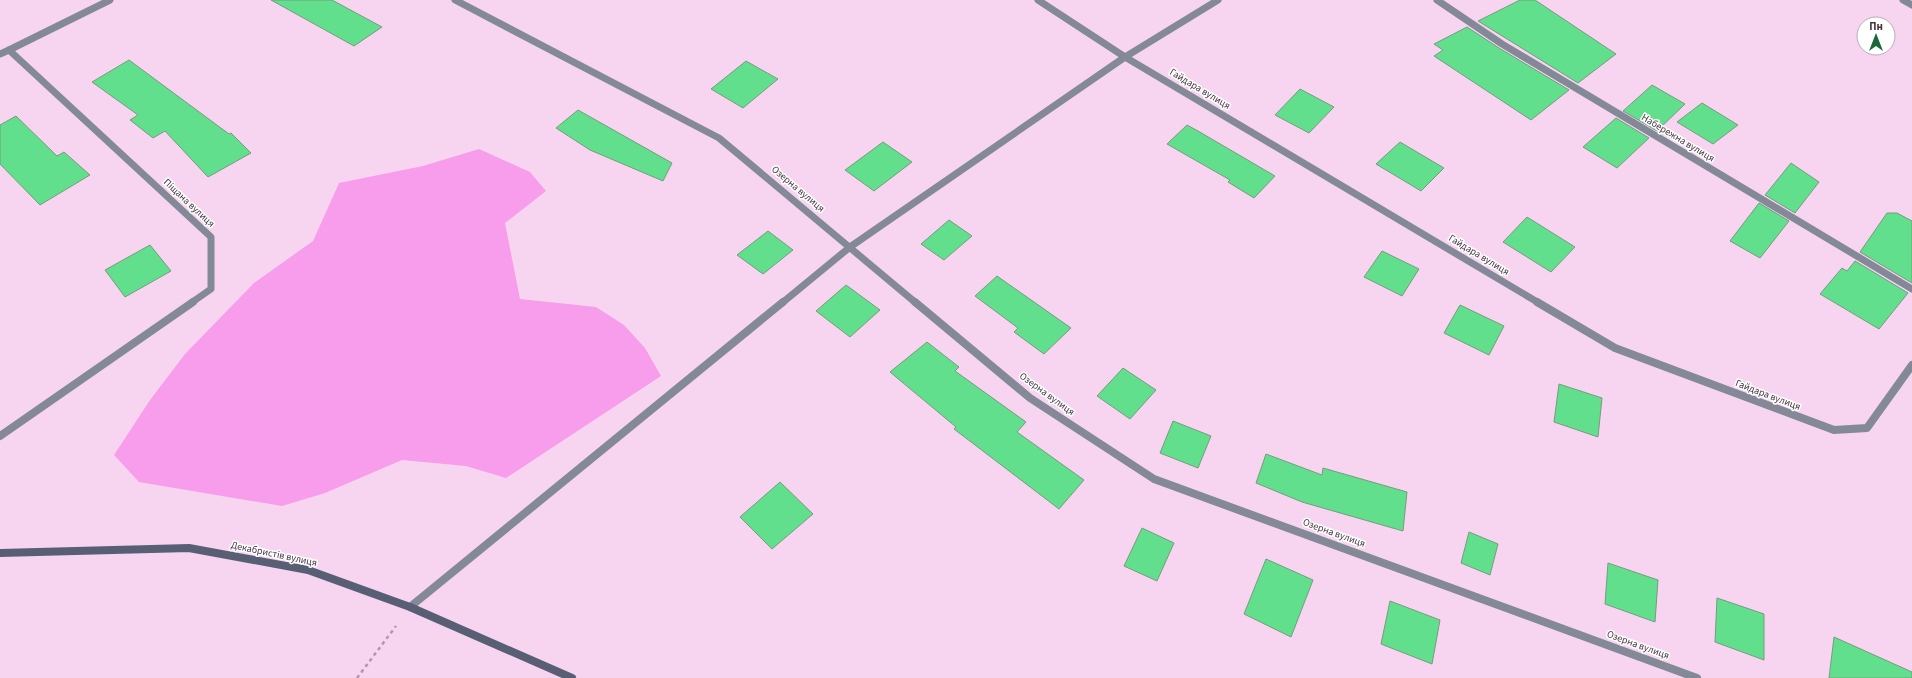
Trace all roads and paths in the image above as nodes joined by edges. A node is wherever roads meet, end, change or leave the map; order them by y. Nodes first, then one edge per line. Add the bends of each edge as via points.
1 (110, 0) edge
2 (455, 0) edge
3 (1038, 0) edge
4 (1218, 0) edge
5 (1437, 0) edge
6 (1903, 0) edge
7 (1912, 5) edge
8 (9, 50) junction
9 (0, 54) edge
10 (1126, 57) junction
11 (850, 247) junction
12 (1912, 289) edge
13 (1912, 365) edge
14 (0, 436) edge
15 (0, 553) edge
16 (410, 607) junction
17 (357, 678) edge
18 (572, 678) edge
19 (1697, 678) edge

1 - 8 street
2 - 11 street, Озерна вулиця via 719,138
3 - 10 street, Гайдара вулиця
4 - 10 street
5 - 12 street, Набережна вулиця via 1502,44
6 - 7 street
8 - 9 street
8 - 14 street, Піщана вулиця via 212,237 211,288
10 - 11 street
10 - 13 street, Гайдара вулиця via 1615,348 1834,430 1867,428
11 - 16 street
11 - 19 street, Озерна вулиця via 1030,398 1154,479
15 - 16 street, Декабристів вулиця via 189,548 308,570
16 - 17 path
16 - 18 street, Декабристів вулиця

